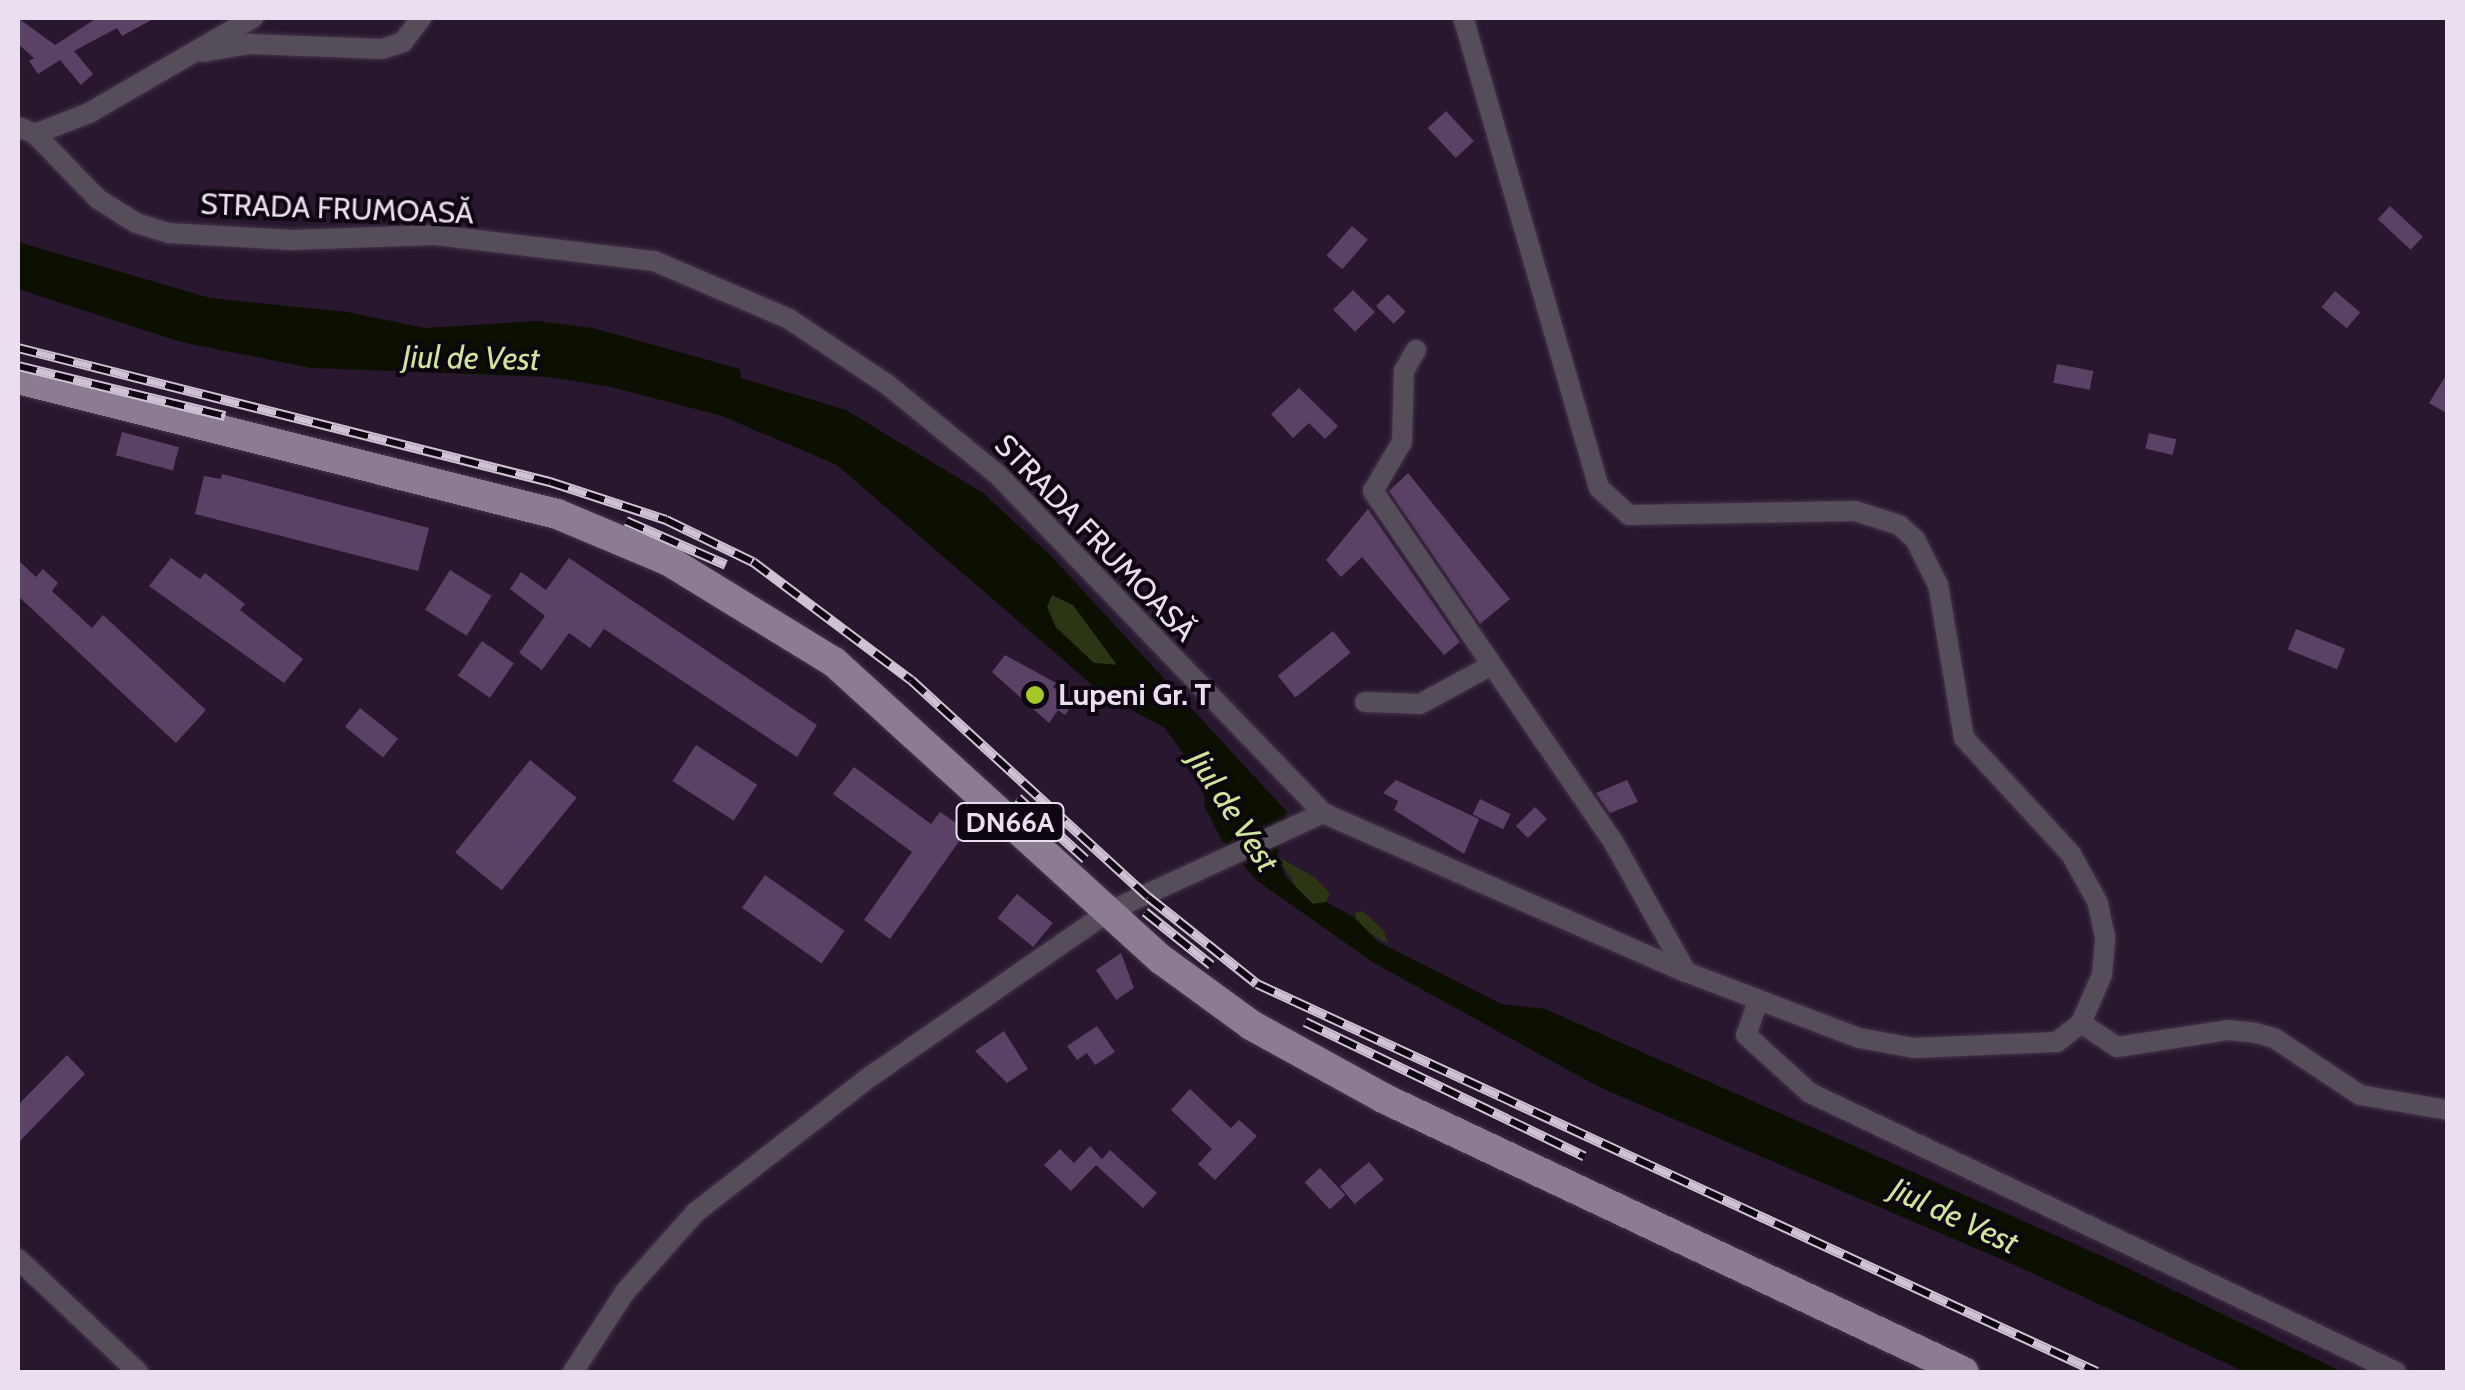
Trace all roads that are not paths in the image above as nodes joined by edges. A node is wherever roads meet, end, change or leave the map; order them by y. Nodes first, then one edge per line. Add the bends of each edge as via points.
1 (253, 18) edge
2 (420, 18) edge
3 (1464, 18) edge
4 (195, 53) junction
5 (26, 130) edge
6 (1416, 350) dead end
7 (18, 379) edge
8 (1490, 666) junction
9 (1365, 702) dead end
10 (1318, 818) junction
11 (1108, 912) junction
12 (1686, 972) junction
13 (1758, 1001) junction
14 (2081, 1023) junction
15 (2448, 1110) edge
16 (18, 1259) edge
17 (138, 1372) edge
18 (572, 1372) edge
19 (1964, 1372) edge
20 (2396, 1372) edge

1 - 4 street
2 - 4 street via 403,42 372,51 249,44
3 - 14 street via 1599,488 1630,515 1855,510 1899,525 1915,539 1938,585 1964,738 2071,854 2098,903 2105,937 2102,976
4 - 5 street via 89,113
5 - 10 street, STRADA FRUMOASĂ via 98,199 136,223 168,232 292,240 435,236 654,262 789,320 888,385 998,475
6 - 8 street via 1404,372 1402,442 1373,491 1479,638
7 - 11 main road, DN66A via 557,514 669,561 834,662
8 - 9 street via 1420,704
8 - 12 street via 1614,842
10 - 11 street
10 - 12 street
11 - 18 street via 871,1076 696,1212 625,1292
11 - 19 main road, DN66A via 1207,994 1322,1066
12 - 13 street
13 - 14 street via 1859,1038 1914,1048 2057,1042
13 - 20 street via 1746,1035 1810,1093
14 - 15 street via 2117,1047 2228,1030 2274,1038 2360,1096
16 - 17 street

